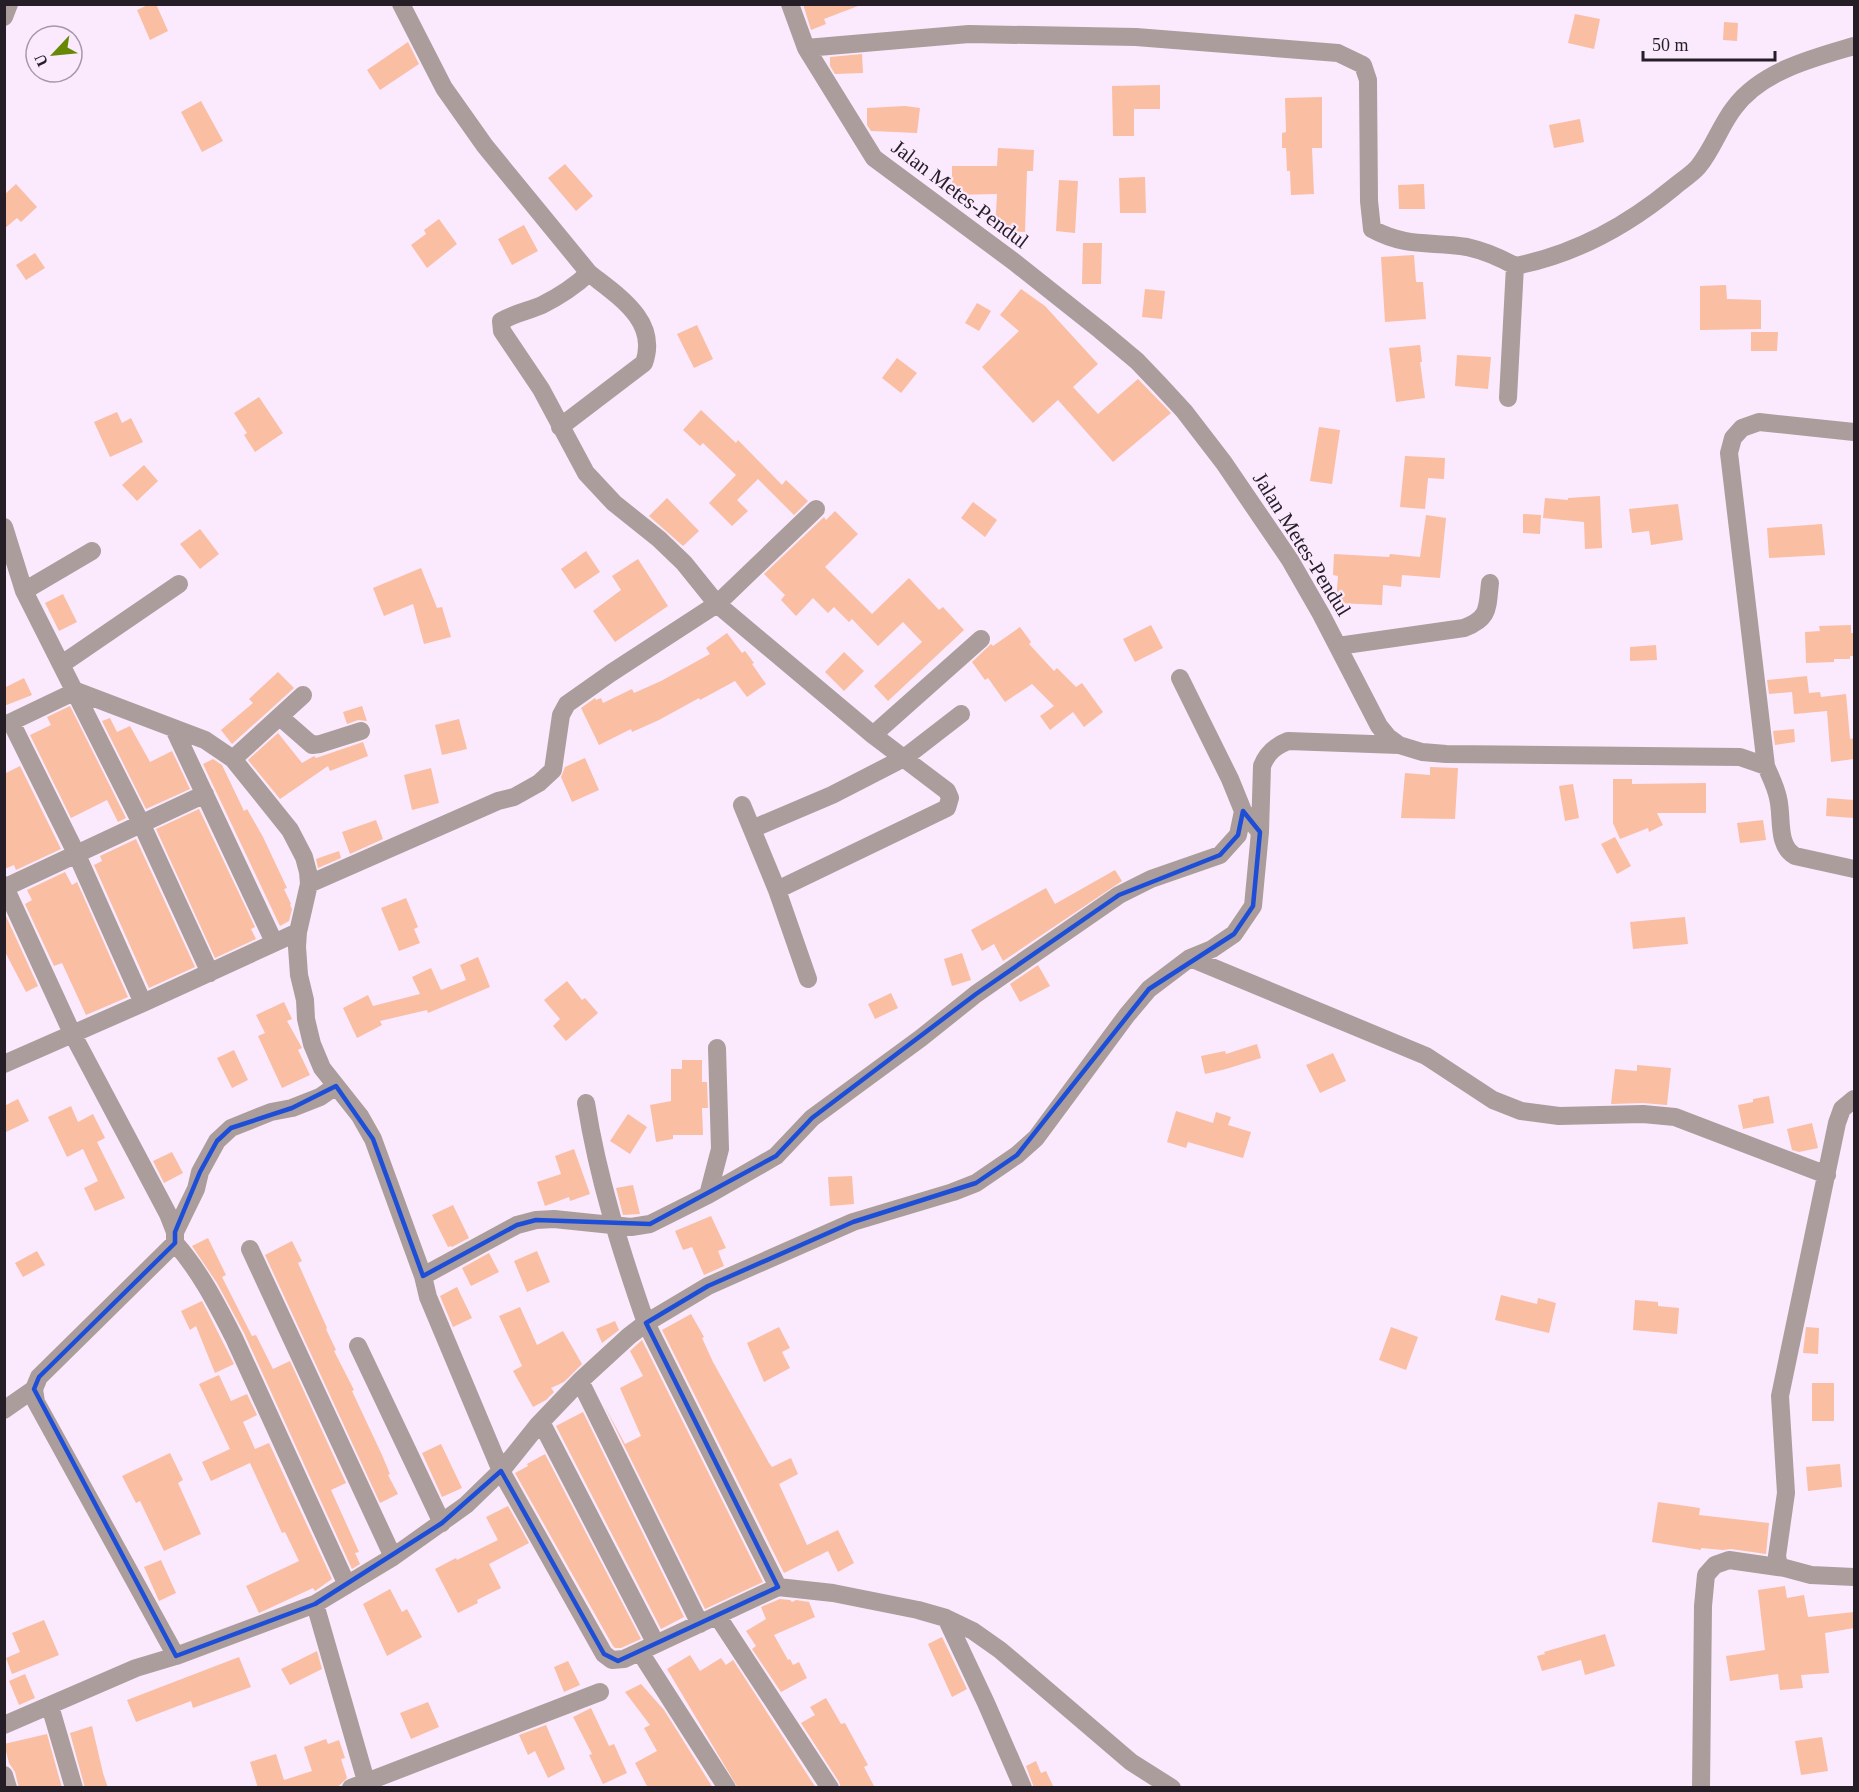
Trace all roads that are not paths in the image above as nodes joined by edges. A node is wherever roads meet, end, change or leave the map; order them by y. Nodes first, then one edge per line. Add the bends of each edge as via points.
1 (9, 4) edge
2 (401, 4) edge
3 (790, 4) edge
4 (4, 17) edge
5 (1854, 46) edge
6 (806, 48) junction
7 (1515, 266) junction
8 (589, 273) junction
9 (1508, 398) dead end
10 (560, 427) junction
11 (1854, 432) edge
12 (816, 509) dead end
13 (4, 527) edge
14 (92, 551) dead end
15 (1490, 583) dead end
16 (180, 584) dead end
17 (24, 591) junction
18 (717, 604) junction
19 (981, 639) dead end
20 (1338, 646) junction
21 (62, 664) junction
22 (1180, 678) dead end
23 (76, 691) junction
24 (303, 695) dead end
25 (961, 714) dead end
26 (280, 717) junction
27 (174, 729) junction
28 (361, 731) dead end
29 (873, 735) junction
30 (1400, 745) junction
31 (904, 758) junction
32 (233, 759) junction
33 (1766, 766) junction
34 (205, 794) junction
35 (742, 805) dead end
36 (1243, 811) junction
37 (142, 825) junction
38 (752, 829) junction
39 (1260, 832) junction
40 (76, 855) junction
41 (1854, 869) edge
42 (309, 884) junction
43 (5, 886) edge
44 (777, 890) junction
45 (298, 932) junction
46 (274, 942) junction
47 (1190, 958) junction
48 (210, 973) junction
49 (808, 979) dead end
50 (143, 1003) junction
51 (72, 1033) junction
52 (717, 1048) dead end
53 (4, 1064) edge
54 (336, 1086) junction
55 (1854, 1099) edge
56 (586, 1103) dead end
57 (1827, 1175) junction
58 (708, 1195) junction
59 (614, 1225) junction
60 (175, 1238) junction
61 (250, 1249) dead end
62 (423, 1276) junction
63 (646, 1323) junction
64 (358, 1346) dead end
65 (580, 1381) junction
66 (34, 1389) junction
67 (4, 1410) edge
68 (541, 1422) junction
69 (501, 1471) junction
70 (442, 1523) junction
71 (393, 1557) junction
72 (1785, 1568) junction
73 (1854, 1577) edge
74 (347, 1585) junction
75 (778, 1587) junction
76 (315, 1604) junction
77 (718, 1617) junction
78 (946, 1618) junction
79 (700, 1624) junction
80 (648, 1648) junction
81 (176, 1656) junction
82 (600, 1692) dead end
83 (50, 1706) junction
84 (4, 1725) edge
85 (4, 1775) edge
86 (362, 1786) edge
87 (8, 1788) edge
88 (74, 1788) edge
89 (728, 1788) edge
90 (830, 1788) edge
91 (1023, 1788) edge
92 (1172, 1788) edge
93 (1701, 1788) edge

1 - 4 street
2 - 8 street via 451,98 485,146
3 - 6 street, Jalan Metes-Pendul
5 - 7 street via 1769,77 1750,91 1734,108 1698,167 1655,203 1595,240
6 - 7 street via 969,34 1136,37 1338,53 1363,65 1368,80 1368,201 1372,229 1414,244 1466,247 1494,254
6 - 20 street, Jalan Metes-Pendul via 874,158 1101,330 1184,411 1290,560
7 - 9 street
8 - 10 street via 631,307 646,331 649,351 644,363
8 - 10 street via 572,288 501,321 502,331 541,389
10 - 18 street via 586,473 684,563
11 - 33 street via 1760,422 1742,428 1733,438 1729,453
12 - 18 street
13 - 17 street
14 - 17 street
15 - 20 street via 1483,618 1464,628
16 - 21 street
17 - 21 street
18 - 29 street
18 - 42 street via 567,704 561,715 553,770 539,783
19 - 29 street
20 - 30 street, Jalan Metes-Pendul via 1379,726
21 - 23 street
22 - 36 street
23 - 27 street
23 - 37 street
23 - 40 street via 11,722
24 - 26 street
25 - 31 street
26 - 28 street via 312,745
26 - 32 street
27 - 32 street via 205,740
27 - 34 street
29 - 31 street
30 - 33 street, Jalan Metes-Pendul via 1446,754 1740,757
30 - 39 street via 1288,741 1279,744 1262,766
31 - 38 street via 832,795
31 - 44 street via 947,791 947,808
32 - 42 street via 290,830 304,857
33 - 41 street via 1778,797 1783,844 1788,852
34 - 37 street
34 - 46 street
35 - 38 street
36 - 39 street
36 - 58 street via 1238,835 1220,855 1151,879 1119,895 976,994 812,1118 776,1156
37 - 40 street
37 - 48 street
38 - 44 street
39 - 47 street via 1253,906 1234,934
40 - 43 street
40 - 50 street
42 - 45 street
43 - 51 street
44 - 49 street
45 - 46 street
45 - 54 street via 299,975 312,1044 322,1068
46 - 48 street
47 - 57 street via 1426,1056 1493,1100 1521,1111 1559,1116 1675,1117
47 - 63 street via 1149,989 1035,1138 996,1171 953,1192 853,1222 708,1286
48 - 50 street
50 - 51 street
51 - 53 street
51 - 60 street via 168,1214
52 - 58 street via 720,1149
54 - 60 street via 320,1097 231,1128 217,1141 200,1172
54 - 62 street via 374,1139
55 - 57 street via 1842,1109
56 - 59 street
57 - 72 street via 1780,1396 1786,1493 1777,1556 1779,1566
58 - 59 street via 650,1224
59 - 62 street via 554,1219 517,1225
59 - 63 street
60 - 66 street via 39,1377
60 - 74 street via 234,1338
61 - 71 street
62 - 69 street via 447,1346
63 - 65 street
63 - 75 street
64 - 70 street
65 - 68 street
65 - 79 street
66 - 67 street
66 - 81 street via 36,1402
68 - 69 street
68 - 80 street
69 - 70 street
69 - 80 street via 604,1654 618,1661
70 - 71 street
71 - 74 street
72 - 73 street via 1811,1575
72 - 93 street via 1729,1560 1715,1565 1706,1575
74 - 76 street
75 - 77 street
75 - 78 street via 833,1593
76 - 81 street
76 - 86 street
77 - 79 street
77 - 90 street
78 - 91 street
78 - 92 street via 1000,1650 1131,1762
79 - 80 street
80 - 89 street
81 - 83 street via 136,1668
82 - 86 street
83 - 84 street
83 - 88 street
85 - 87 street

